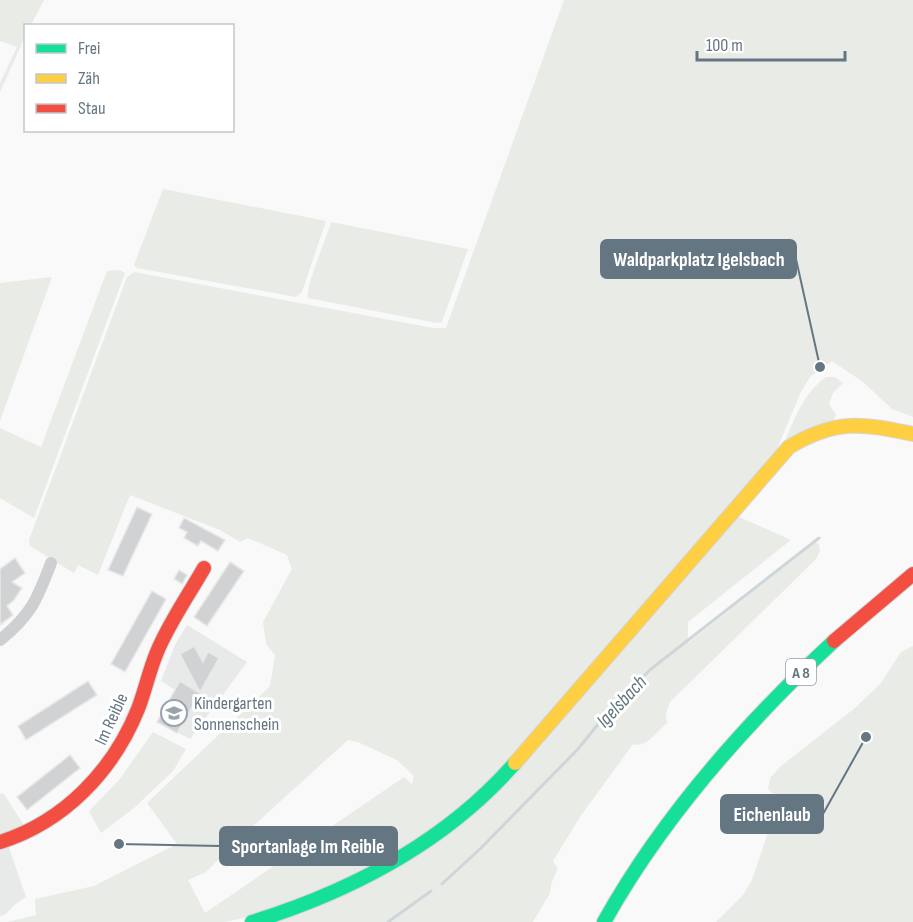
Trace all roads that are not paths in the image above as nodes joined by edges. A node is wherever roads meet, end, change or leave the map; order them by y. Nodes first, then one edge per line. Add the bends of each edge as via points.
1 (913, 434) edge
2 (51, 563) dead end
3 (204, 568) dead end
4 (913, 574) edge
5 (913, 588) edge
6 (0, 640) edge
7 (0, 842) edge
8 (252, 922) edge
9 (604, 922) edge
10 (617, 922) edge

1 - 8 main road via 845,424 825,428 789,447 479,800 428,841 369,878 313,903
2 - 6 street via 28,614
3 - 7 main road, Im Reible via 161,644 135,717 112,760 54,817 29,832
4 - 9 main road, A 8 via 818,655 739,737 666,828
5 - 10 main road, A 8 via 871,621 798,690 740,753 675,834

